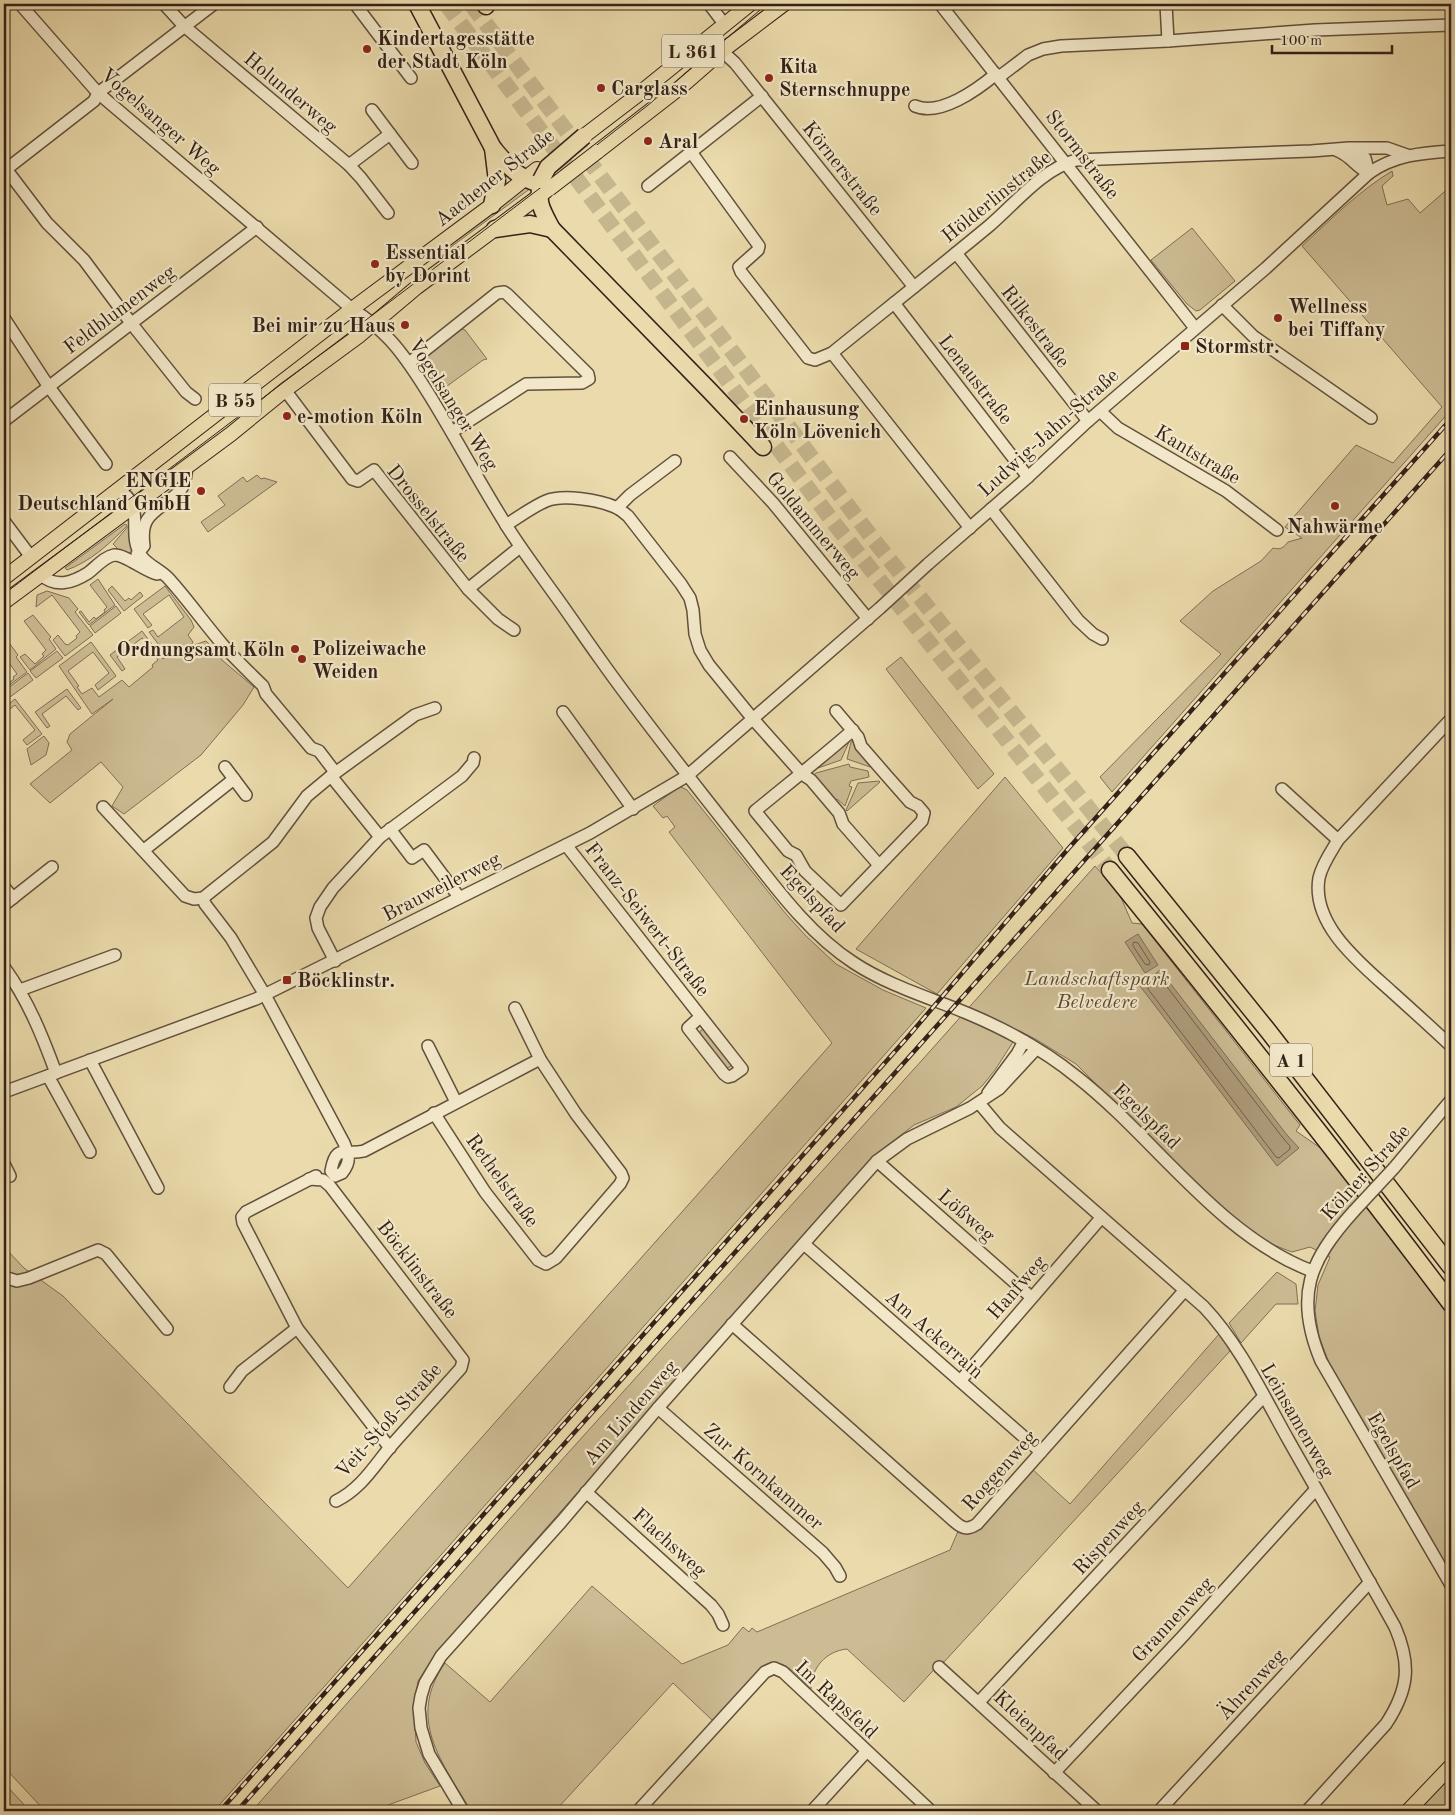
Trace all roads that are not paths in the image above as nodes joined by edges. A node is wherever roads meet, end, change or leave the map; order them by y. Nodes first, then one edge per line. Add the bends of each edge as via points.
1 (20, 4) edge
2 (164, 4) edge
3 (214, 4) edge
4 (356, 4) edge
5 (417, 4) edge
6 (709, 4) edge
7 (750, 4) edge
8 (784, 4) edge
9 (940, 4) edge
10 (1166, 4) edge
11 (725, 25) junction
12 (1451, 25) edge
13 (184, 26) junction
14 (1168, 41) junction
15 (722, 51) junction
16 (998, 75) junction
17 (411, 78) dead end
18 (98, 93) junction
19 (762, 96) junction
20 (915, 106) dead end
21 (372, 110) dead end
22 (390, 134) junction
23 (584, 136) joint
24 (493, 148) junction
25 (1356, 149) junction
26 (1336, 150) junction
27 (1451, 151) edge
28 (691, 152) junction
29 (1407, 155) junction
30 (412, 163) dead end
31 (1065, 163) junction
32 (581, 164) joint
33 (349, 165) junction
34 (5, 170) edge
35 (1369, 173) junction
36 (541, 183) junction
37 (648, 186) dead end
38 (492, 205) junction
39 (388, 214) dead end
40 (257, 227) junction
41 (495, 229) junction
42 (552, 229) junction
43 (956, 253) junction
44 (914, 287) junction
45 (894, 303) junction
46 (1222, 305) junction
47 (352, 309) junction
48 (4, 318) edge
49 (131, 323) junction
50 (373, 324) junction
51 (1195, 328) junction
52 (832, 353) junction
53 (409, 363) junction
54 (49, 387) junction
55 (285, 390) junction
56 (195, 399) dead end
57 (1100, 411) junction
58 (1371, 418) dead end
59 (4, 421) edge
60 (1088, 421) junction
61 (452, 432) junction
62 (763, 447) dead end
63 (730, 458) dead end
64 (675, 461) dead end
65 (106, 464) dead end
66 (187, 466) junction
67 (1028, 477) junction
68 (117, 490) junction
69 (133, 506) junction
70 (617, 508) junction
71 (991, 509) junction
72 (4, 521) edge
73 (506, 525) junction
74 (970, 528) junction
75 (1277, 530) dead end
76 (520, 547) junction
77 (140, 552) junction
78 (31, 557) junction
79 (123, 557) junction
80 (41, 575) junction
81 (168, 577) junction
82 (4, 578) edge
83 (468, 589) junction
84 (4, 602) edge
85 (868, 619) junction
86 (514, 630) dead end
87 (1102, 639) dead end
88 (435, 708) dead end
89 (836, 711) dead end
90 (563, 712) dead end
91 (753, 719) junction
92 (1450, 723) edge
93 (853, 730) junction
94 (474, 758) dead end
95 (225, 767) dead end
96 (333, 774) junction
97 (802, 774) junction
98 (687, 776) junction
99 (234, 780) junction
100 (1282, 789) dead end
101 (246, 795) dead end
102 (103, 807) dead end
103 (633, 809) junction
104 (390, 829) junction
105 (380, 837) junction
106 (1338, 840) junction
107 (566, 845) junction
108 (144, 850) junction
109 (1127, 856) tunnel mouth
110 (879, 865) junction
111 (52, 867) dead end
112 (1110, 870) tunnel mouth
113 (4, 887) edge
114 (459, 897) junction
115 (203, 898) junction
116 (8, 901) edge
117 (115, 955) dead end
118 (335, 960) junction
119 (4, 967) edge
120 (20, 990) junction
121 (265, 995) junction
122 (515, 1008) dead end
123 (700, 1017) junction
124 (1024, 1042) junction
125 (428, 1046) dead end
126 (1451, 1046) edge
127 (1036, 1049) junction
128 (540, 1059) junction
129 (90, 1060) junction
130 (52, 1075) junction
131 (4, 1092) edge
132 (982, 1100) junction
133 (1451, 1100) edge
134 (456, 1102) junction
135 (434, 1113) junction
136 (338, 1132) junction
137 (364, 1151) junction
138 (90, 1152) dead end
139 (348, 1152) junction
140 (877, 1161) junction
141 (4, 1164) edge
142 (338, 1166) junction
143 (10, 1176) dead end
144 (309, 1179) junction
145 (158, 1188) dead end
146 (332, 1188) junction
147 (341, 1201) junction
148 (1101, 1218) junction
149 (804, 1244) junction
150 (1451, 1267) edge
151 (1312, 1271) junction
152 (4, 1278) edge
153 (1185, 1290) junction
154 (1031, 1297) junction
155 (1451, 1304) edge
156 (732, 1324) junction
157 (297, 1328) junction
158 (167, 1329) dead end
159 (463, 1360) joint
160 (960, 1381) junction
161 (230, 1387) dead end
162 (1264, 1396) junction
163 (658, 1408) junction
164 (390, 1448) junction
165 (1041, 1452) junction
166 (1316, 1488) junction
167 (586, 1492) junction
168 (336, 1501) dead end
169 (840, 1576) dead end
170 (1370, 1582) junction
171 (1451, 1585) edge
172 (723, 1625) dead end
173 (939, 1667) dead end
174 (979, 1702) junction
175 (866, 1752) junction
176 (1451, 1766) edge
177 (1054, 1773) junction
178 (463, 1811) edge
179 (638, 1811) edge
180 (812, 1811) edge
181 (931, 1811) edge
182 (1097, 1811) edge
183 (1159, 1811) edge
184 (1307, 1811) edge
185 (1408, 1811) edge

1 - 18 street, Vogelsanger Weg
2 - 13 street, Holunderweg
3 - 13 street
4 - 17 street
5 - 24 highway
6 - 11 street
7 - 11 main road, Aachener Straße / L 361
8 - 15 main road, Aachener Straße / L 361
9 - 16 street, Stormstraße
10 - 14 street
11 - 23 main road, Aachener Straße / L 361
12 - 14 street via 1316,30
13 - 18 street
13 - 33 street, Holunderweg
14 - 16 street via 1043,49
15 - 19 street, Körnerstraße
15 - 32 main road, Aachener Straße / L 361, bridge
16 - 20 street via 969,94 933,109
16 - 31 street, Stormstraße
18 - 34 street via 94,101
18 - 40 street, Vogelsanger Weg
19 - 28 street
19 - 44 street, Körnerstraße
21 - 22 street
22 - 30 street
22 - 33 street
23 - 36 highway, bridge via 548,168
24 - 36 highway via 508,166
24 - 38 highway via 497,181
25 - 26 street, Hölderlinstraße
25 - 29 street, Hölderlinstraße via 1387,148
25 - 35 street via 1365,158
26 - 31 street, Hölderlinstraße
26 - 35 street via 1347,154
27 - 29 street, Ludwig-Jahn-Straße
28 - 37 street
28 - 52 street via 759,246 739,267 741,272 808,358 818,360
29 - 35 street, Ludwig-Jahn-Straße
31 - 43 street, Hölderlinstraße via 1041,179
31 - 51 street, Stormstraße
32 - 36 main road, Aachener Straße / B 55, bridge
33 - 39 street, Holunderweg
34 - 49 street via 47,223 76,250
35 - 46 street, Ludwig-Jahn-Straße
36 - 38 main road, Aachener Straße / B 55
36 - 41 main road, Aachener Straße / B 55
36 - 42 highway via 540,205
38 - 47 main road, Aachener Straße / B 55
40 - 47 street, Vogelsanger Weg
40 - 49 street, Feldblumenweg
41 - 42 highway via 530,224
41 - 50 main road, Aachener Straße / B 55
42 - 62 highway
43 - 44 street, Hölderlinstraße
43 - 60 street, Rilkestraße
44 - 45 street, Hölderlinstraße
45 - 52 street, Hölderlinstraße
45 - 67 street, Lenaustraße
46 - 51 street, Ludwig-Jahn-Straße
46 - 58 street via 1253,336
47 - 50 street, Vogelsanger Weg
47 - 68 main road, Aachener Straße / B 55
48 - 54 street
49 - 54 street, Feldblumenweg
49 - 56 street
50 - 53 street, Vogelsanger Weg
50 - 55 main road, Aachener Straße / B 55
51 - 57 street, Ludwig-Jahn-Straße
52 - 74 street
53 - 61 street, Vogelsanger Weg
53 - 61 street via 497,293 504,292 588,374 589,379 582,383 526,384
54 - 59 street, Feldblumenweg
54 - 65 street
55 - 66 main road, Aachener Straße / B 55
55 - 83 street, Drosselstraße via 352,479 358,481 371,471 376,472
57 - 60 street, Ludwig-Jahn-Straße
57 - 75 street, Kantstraße via 1118,428 1226,492
60 - 67 street, Ludwig-Jahn-Straße
61 - 73 street, Vogelsanger Weg
63 - 85 street, Goldammerweg via 773,503
64 - 70 street
66 - 69 main road, Aachener Straße / B 55
66 - 77 street via 183,486 144,524 144,546
67 - 71 street, Ludwig-Jahn-Straße
68 - 69 street via 127,495
68 - 78 main road, Aachener Straße / B 55
69 - 77 street via 134,542
69 - 80 main road, Aachener Straße / B 55
70 - 73 street via 586,500 548,500
70 - 91 street via 636,525 681,584 690,598 700,650
71 - 74 street, Ludwig-Jahn-Straße
71 - 87 street via 1078,620
72 - 78 street
73 - 76 street, Vogelsanger Weg
74 - 85 street, Ludwig-Jahn-Straße, bridge
76 - 83 street, Drosselstraße
76 - 98 street, Vogelsanger Weg
77 - 79 street
77 - 81 street via 145,561
78 - 82 main road, Aachener Straße / B 55
79 - 80 street via 110,557 88,573 62,583 49,582
79 - 81 street via 152,573
80 - 84 main road, Aachener Straße / B 55
81 - 96 street via 223,645 263,686 305,742 319,751
83 - 86 street, Drosselstraße via 498,620
85 - 91 street, Ludwig-Jahn-Straße
88 - 96 street via 415,715
89 - 93 street
90 - 103 street
91 - 97 street
91 - 98 street, Ludwig-Jahn-Straße
92 - 106 street
93 - 97 street
93 - 110 street via 861,746 881,770 924,813 922,821
94 - 104 street via 462,776
95 - 99 street
96 - 105 street
96 - 115 street via 307,796 273,842
97 - 110 street via 839,813 843,824
97 - 110 street via 755,811 788,851 796,855 805,871 841,905
98 - 103 street, Brauweilerweg
98 - 124 street, Egelspfad via 798,912 845,957 873,974 984,1020
99 - 101 street
99 - 108 street
100 - 106 street
102 - 108 street
103 - 107 street, Brauweilerweg
104 - 105 street
104 - 114 street via 412,858 424,850
105 - 118 street via 320,907 316,918 318,928
106 - 126 street via 1319,877 1321,906 1329,925 1349,953
107 - 114 street, Brauweilerweg
107 - 123 street, Franz-Seiwert-Straße
108 - 115 street via 185,896 194,900
109 - 150 highway, A 1 via 1269,1032
111 - 116 street
112 - 155 highway, A 1 via 1251,1044
113 - 116 street
114 - 118 street, Brauweilerweg
115 - 121 street
117 - 120 street
118 - 121 street, Brauweilerweg
119 - 120 street
120 - 130 street via 39,1029
121 - 129 street, Brauweilerweg
121 - 136 street
122 - 128 street
123 - 123 street, Franz-Seiwert-Straße via 742,1069 732,1076 724,1074 688,1028
124 - 127 street, Egelspfad
124 - 132 street
125 - 134 street
127 - 132 street, Am Lindenweg via 999,1089
127 - 151 street, Egelspfad via 1096,1091 1202,1195 1251,1238
128 - 134 street
128 - 135 street, Rethelstraße via 623,1178 556,1258 546,1264 538,1260 485,1192
129 - 130 street, Brauweilerweg
129 - 145 street
130 - 131 street, Brauweilerweg
130 - 138 street
132 - 140 street, Am Lindenweg via 907,1139
132 - 148 street, Leinsamenweg via 1000,1128
133 - 151 street, Kölner Straße, bridge via 1326,1245
134 - 135 street
135 - 137 street
136 - 139 street
136 - 142 street
137 - 139 street
137 - 142 street
139 - 142 street via 350,1160
140 - 149 street, Am Lindenweg
140 - 154 street, Lößweg
141 - 143 street
142 - 144 street
142 - 146 street
142 - 147 street
144 - 146 street via 323,1180
144 - 157 street via 242,1217
146 - 147 street, Böcklinstraße
147 - 159 street, Böcklinstraße
148 - 153 street, Leinsamenweg
148 - 154 street, Hanfweg
149 - 156 street, Am Lindenweg
149 - 160 street, Am Ackerrain
151 - 171 street, Egelspfad via 1307,1318 1321,1361
152 - 158 street via 17,1281 29,1278 98,1250 106,1254
153 - 162 street, Leinsamenweg via 1226,1332
153 - 165 street, Roggenweg
154 - 160 street, Hanfweg
156 - 163 street, Am Lindenweg
156 - 165 street, Roggenweg via 963,1528 977,1524
157 - 161 street via 242,1371
157 - 164 street
159 - 164 street, Veit-Stoß-Straße via 461,1368
160 - 165 street, Am Ackerrain
162 - 166 street, Leinsamenweg
162 - 174 street, Rispenweg
163 - 167 street, Am Lindenweg
163 - 169 street, Zur Kornkammer via 823,1553
164 - 168 street, Veit-Stoß-Straße via 360,1484
166 - 170 street, Leinsamenweg
166 - 177 street, Grannenweg
167 - 172 street, Flachsweg via 711,1605
167 - 178 street, Am Lindenweg via 441,1656 425,1683 420,1708 423,1739
170 - 183 street, Ährenweg
170 - 184 street, Leinsamenweg via 1403,1646 1406,1666 1402,1694 1386,1724
173 - 174 street, Kleienpfad
174 - 177 street, Kleienpfad
175 - 179 street, Im Rapsfeld via 783,1672 774,1668 765,1672
175 - 180 street
175 - 181 street, Im Rapsfeld
176 - 185 main road
177 - 182 street, Kleienpfad

